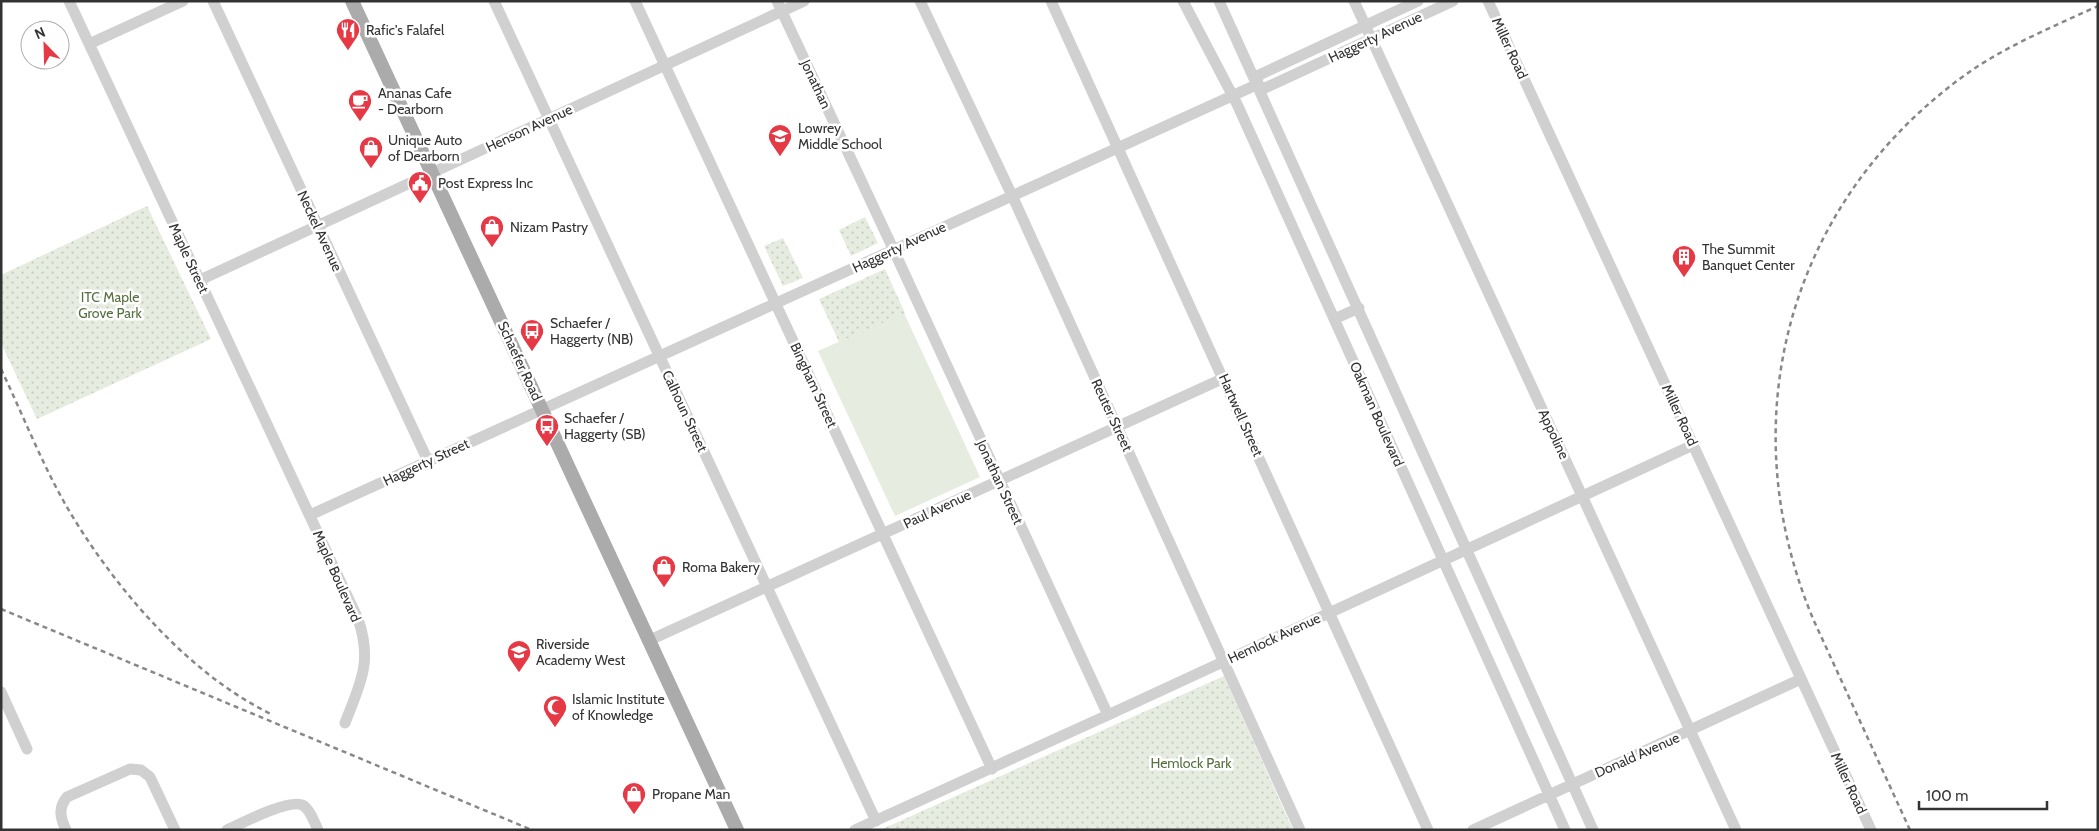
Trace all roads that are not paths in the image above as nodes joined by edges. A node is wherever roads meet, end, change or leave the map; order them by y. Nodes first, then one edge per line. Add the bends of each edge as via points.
1 (69, 1) edge
2 (183, 1) edge
3 (213, 1) edge
4 (352, 1) edge
5 (494, 1) edge
6 (635, 1) edge
7 (804, 1) edge
8 (920, 1) edge
9 (1051, 1) edge
10 (1183, 1) edge
11 (1219, 1) edge
12 (1354, 1) edge
13 (1418, 1) edge
14 (1453, 1) edge
15 (1488, 1) edge
16 (779, 6) edge
17 (1429, 6) edge
18 (1365, 26) junction
19 (1371, 39) junction
20 (89, 44) junction
21 (1313, 50) junction
22 (1318, 63) junction
23 (664, 65) junction
24 (1256, 85) junction
25 (1232, 96) junction
26 (548, 119) junction
27 (1118, 147) junction
28 (432, 173) junction
29 (1011, 195) junction
30 (317, 226) junction
31 (894, 249) junction
32 (200, 280) junction
33 (776, 302) junction
34 (1359, 308) junction
35 (1334, 320) junction
36 (659, 356) junction
37 (1224, 378) junction
38 (542, 409) junction
39 (1117, 427) junction
40 (1693, 445) junction
41 (428, 461) junction
42 (999, 481) junction
43 (1582, 496) junction
44 (310, 515) junction
45 (884, 534) junction
46 (1467, 549) junction
47 (1443, 560) junction
48 (768, 587) junction
49 (1330, 612) junction
50 (650, 640) junction
51 (1224, 661) junction
52 (1801, 679) junction
53 (1, 692) edge
54 (1108, 715) junction
55 (345, 723) dead end
56 (1690, 730) junction
57 (26, 749) dead end
58 (992, 768) junction
59 (1573, 784) junction
60 (1549, 794) junction
61 (876, 821) junction
62 (66, 830) edge
63 (175, 830) edge
64 (227, 830) edge
65 (318, 830) edge
66 (737, 830) edge
67 (855, 830) edge
68 (1300, 830) edge
69 (1428, 830) edge
70 (1473, 830) edge
71 (1565, 830) edge
72 (1593, 830) edge
73 (1736, 830) edge
74 (1871, 830) edge

1 - 20 street, Maple Street
2 - 20 street
3 - 30 street, Neckel Avenue
4 - 28 main road, Schaefer Road
5 - 26 street, Calhoun Street
6 - 23 street, Bingham Street
7 - 16 street, Henson Avenue
8 - 29 street, Reuter Street
9 - 27 street, Hartwell Street
10 - 25 street, Oakman Boulevard
11 - 24 street, Oakman Boulevard
12 - 18 street, Appoline
13 - 18 street, Haggerty Avenue
14 - 17 street, Haggerty Avenue
15 - 40 street, Miller Road
16 - 23 street, Henson Avenue
16 - 31 street, Jonathan
17 - 19 street, Haggerty Avenue
18 - 19 street, Appoline
18 - 21 street, Haggerty Avenue
19 - 22 street, Haggerty Avenue
19 - 43 street, Appoline
20 - 32 street, Maple Street
21 - 22 street, Haggerty Avenue
21 - 24 street, Haggerty Avenue via 1259,75
22 - 24 street, Haggerty Avenue via 1265,88
23 - 26 street, Henson Avenue
23 - 33 street, Bingham Street
24 - 25 street, Haggerty Avenue
24 - 34 street, Oakman Boulevard
25 - 27 street, Haggerty Avenue
25 - 35 street, Oakman Boulevard
26 - 28 street, Henson Avenue
26 - 36 street, Calhoun Street
27 - 29 street, Haggerty Avenue
27 - 37 street, Hartwell Street
28 - 30 street, Henson Avenue
28 - 38 main road, Schaefer Road
29 - 31 street, Haggerty Avenue
29 - 39 street, Reuter Street
30 - 32 street, Henson Avenue
30 - 41 street, Neckel Avenue
31 - 33 street, Haggerty Avenue
31 - 42 street, Jonathan Street
32 - 44 street, Maple Street
33 - 36 street, Haggerty Avenue
33 - 45 street, Bingham Street
34 - 35 street
34 - 46 street, Oakman Boulevard
35 - 47 street, Oakman Boulevard
36 - 38 street, Haggerty Avenue
36 - 48 street, Calhoun Street
37 - 39 street, Paul Avenue
37 - 49 street, Hartwell Street
38 - 41 street, Haggerty Street
38 - 50 main road, Schaefer Road
39 - 42 street, Paul Avenue
39 - 51 street, Reuter Street
40 - 43 street, Hemlock Avenue
40 - 52 street, Miller Road
41 - 44 street, Haggerty Street
42 - 45 street, Paul Avenue
42 - 54 street, Jonathan Street
43 - 46 street, Hemlock Avenue
43 - 56 street, Appoline
44 - 55 street, Maple Boulevard via 358,619 366,652 363,676
45 - 48 street, Paul Avenue
45 - 58 street, Bingham Street
46 - 47 street, Hemlock Avenue
46 - 59 street, Oakman Boulevard
47 - 49 street, Hemlock Avenue
47 - 60 street, Oakman Boulevard
48 - 50 street, Paul Avenue
48 - 61 street, Calhoun Street
49 - 51 street, Hemlock Avenue
49 - 69 street, Hartwell Street
50 - 66 main road, Schaefer Road
51 - 54 street, Hemlock Avenue
51 - 68 street, Reuter Street
52 - 56 street, Donald Avenue
52 - 74 street, Miller Road
53 - 57 street
54 - 58 street, Hemlock Avenue
56 - 59 street, Donald Avenue
56 - 73 street, Appoline
58 - 61 street, Hemlock Avenue
59 - 60 street, Donald Avenue
59 - 72 street, Oakman Boulevard
60 - 70 street, Donald Avenue
60 - 71 street, Oakman Boulevard
61 - 67 street, Hemlock Avenue
62 - 63 street via 60,815 67,797 118,773 135,769 150,778
64 - 65 street via 293,803 302,804 309,811

